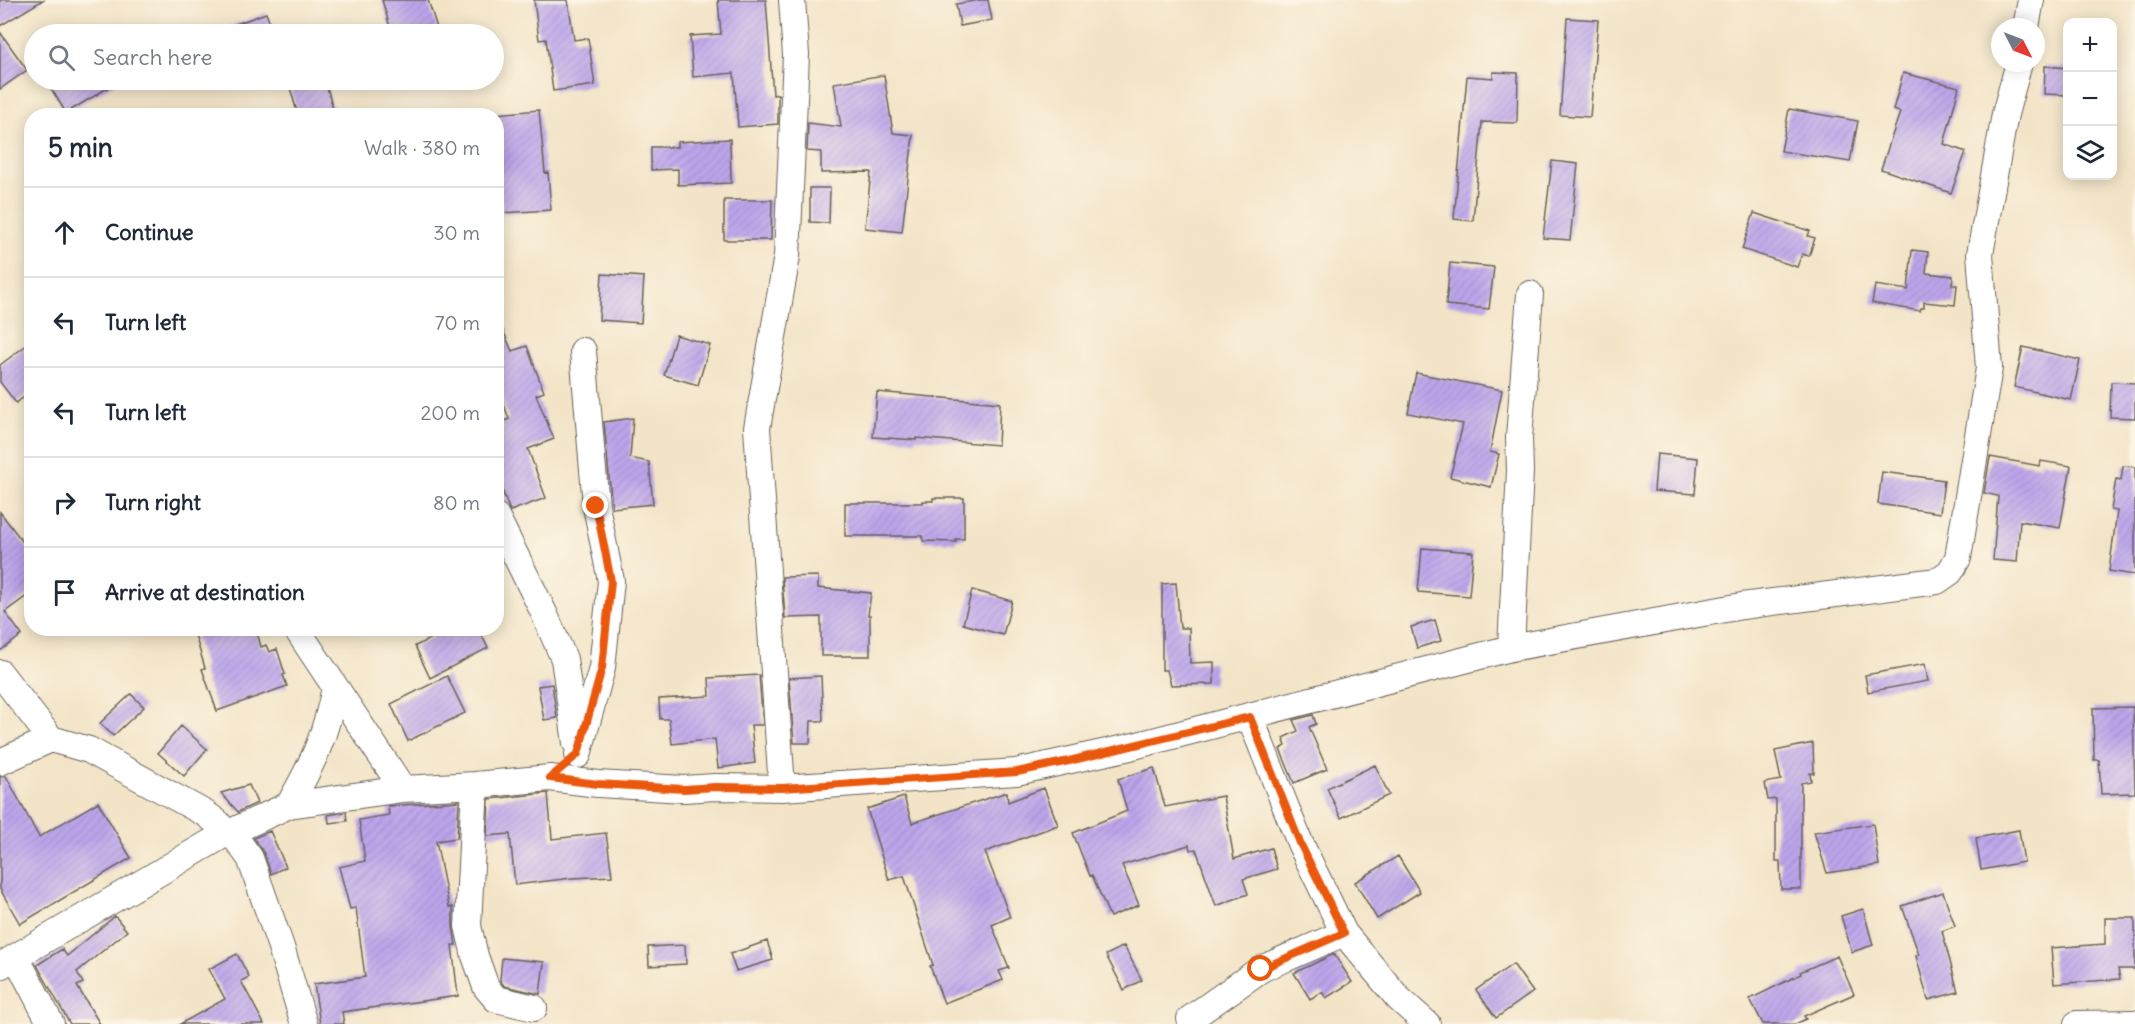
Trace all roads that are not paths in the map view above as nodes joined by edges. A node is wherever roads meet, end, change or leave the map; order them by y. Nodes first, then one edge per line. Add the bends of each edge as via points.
1 (792, 0) edge
2 (2031, 0) edge
3 (2028, 18) edge
4 (2017, 72) edge
5 (1530, 294) dead end
6 (583, 351) dead end
7 (504, 532) edge
8 (301, 636) edge
9 (1511, 648) junction
10 (0, 673) edge
11 (335, 687) junction
12 (1250, 717) junction
13 (51, 739) junction
14 (578, 754) junction
15 (0, 762) edge
16 (550, 778) junction
17 (475, 785) junction
18 (782, 788) junction
19 (403, 789) junction
20 (288, 805) junction
21 (228, 833) junction
22 (1344, 933) junction
23 (8, 962) edge
24 (534, 1008) dead end
25 (1190, 1019) dead end
26 (2135, 1023) edge
27 (51, 1024) edge
28 (304, 1024) edge
29 (1427, 1024) edge
30 (2077, 1024) edge

1 - 18 street via 796,55 787,256 757,428
2 - 3 street
4 - 9 street via 2005,114 1980,254 1989,368 1958,558 1950,572 1937,580 1742,606
5 - 9 street via 1519,438
6 - 14 street via 596,506 611,581 602,668
7 - 14 street via 564,659
8 - 11 street
9 - 12 street
10 - 13 street
11 - 19 street
11 - 20 street via 328,722 312,764
12 - 18 street via 1017,772
12 - 22 street via 1300,843
13 - 15 street
13 - 21 street via 89,750 206,814
14 - 16 street
16 - 17 street
16 - 18 street via 684,789
17 - 19 street
17 - 24 street via 468,926 475,956 486,987 496,999
19 - 20 street
20 - 21 street
21 - 23 street
21 - 28 street via 250,858
22 - 25 street via 1261,969
22 - 29 street via 1398,998
23 - 27 street
26 - 30 street

